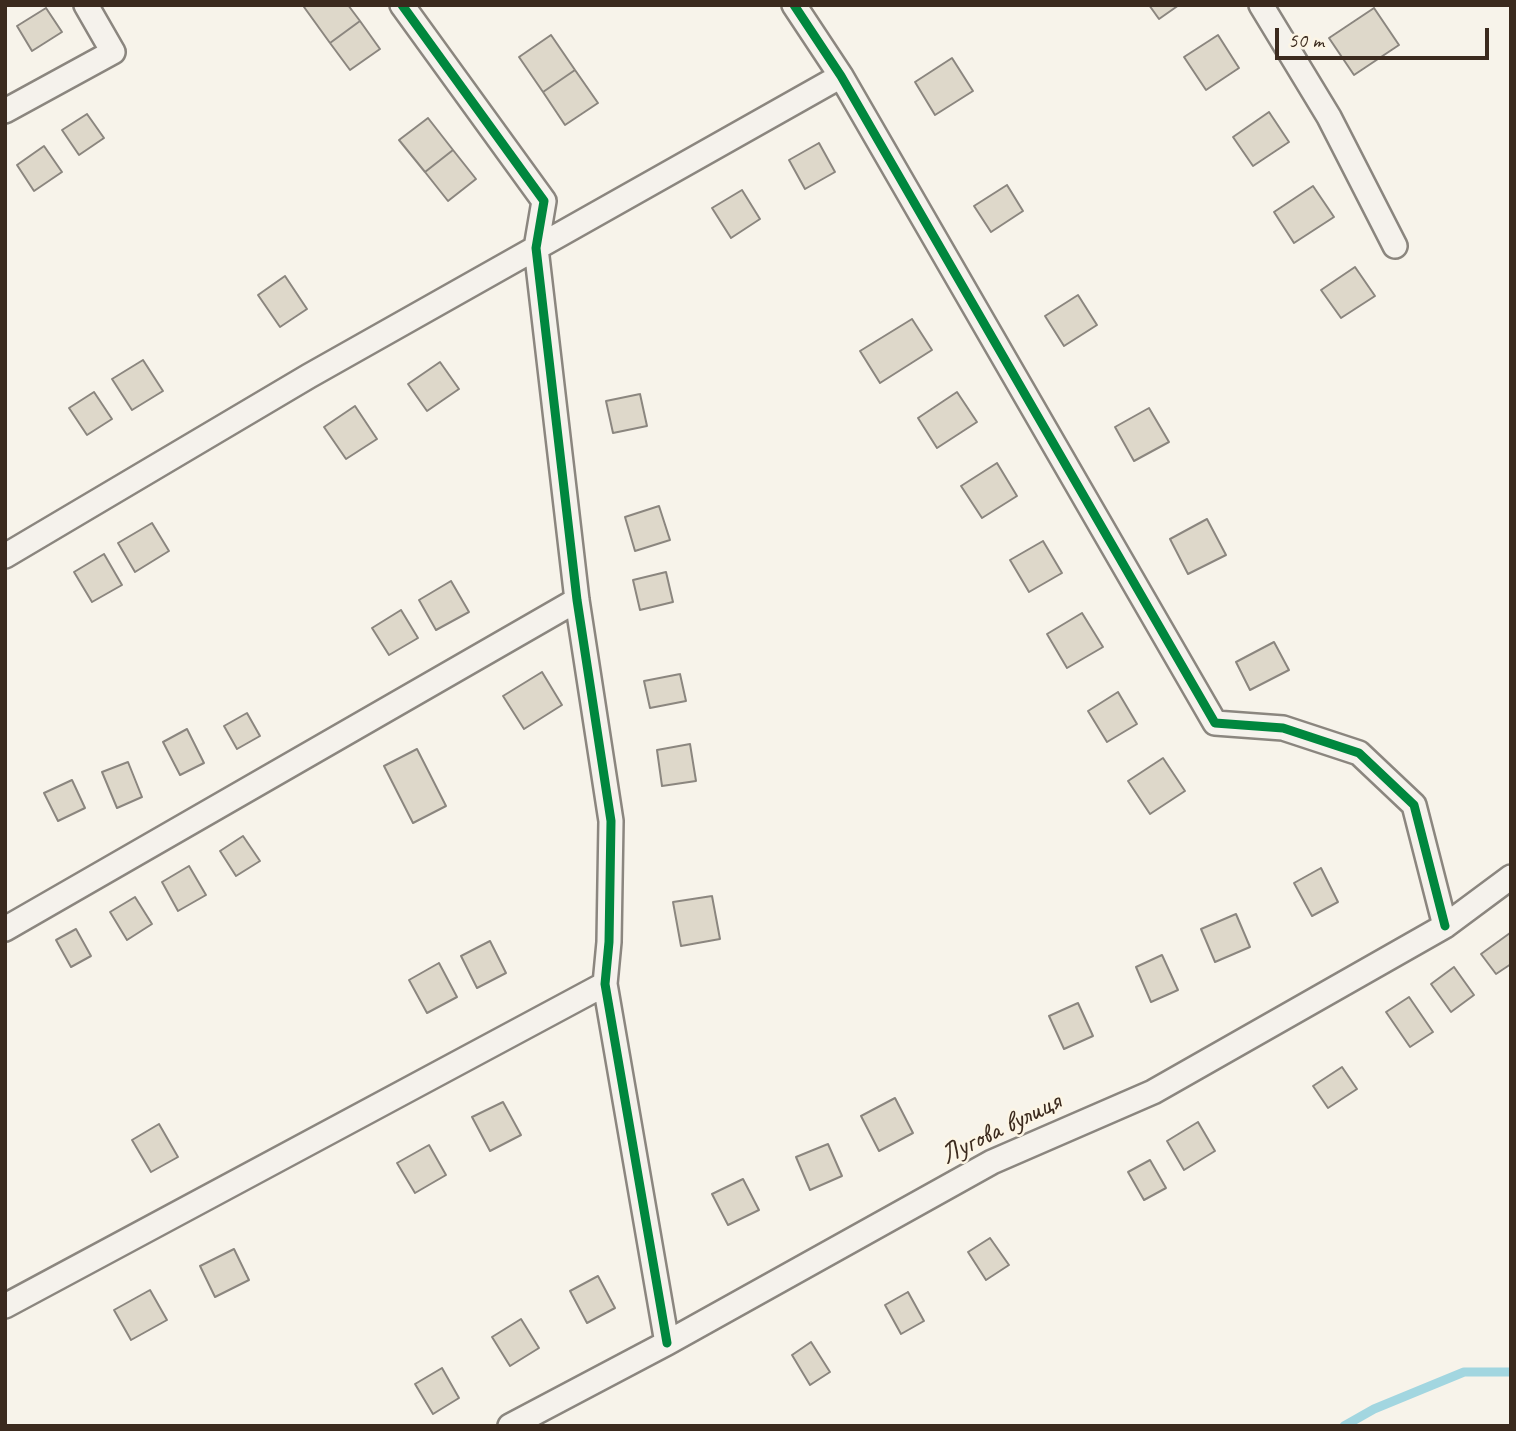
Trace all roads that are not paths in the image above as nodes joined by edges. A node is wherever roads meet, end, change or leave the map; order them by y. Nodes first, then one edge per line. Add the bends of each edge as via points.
1 (86, 5) edge
2 (402, 5) edge
3 (794, 5) edge
4 (1261, 5) edge
5 (841, 76) junction
6 (5, 111) edge
7 (1395, 246) dead end
8 (536, 248) junction
9 (5, 556) edge
10 (577, 600) junction
11 (1511, 877) edge
12 (1445, 926) junction
13 (5, 929) edge
14 (604, 984) junction
15 (5, 1306) edge
16 (667, 1343) junction
17 (510, 1426) edge

1 - 6 street via 113,52
2 - 8 street via 544,201
3 - 5 street
4 - 7 street via 1329,117
5 - 8 street
5 - 12 street via 1215,723 1283,728 1359,753 1414,805
8 - 9 street
8 - 10 street
10 - 13 street
10 - 14 street via 611,821
11 - 12 street, Лугова вулиця
12 - 16 street, Лугова вулиця via 1153,1092 992,1162
14 - 15 street
14 - 16 street
16 - 17 street, Лугова вулиця

